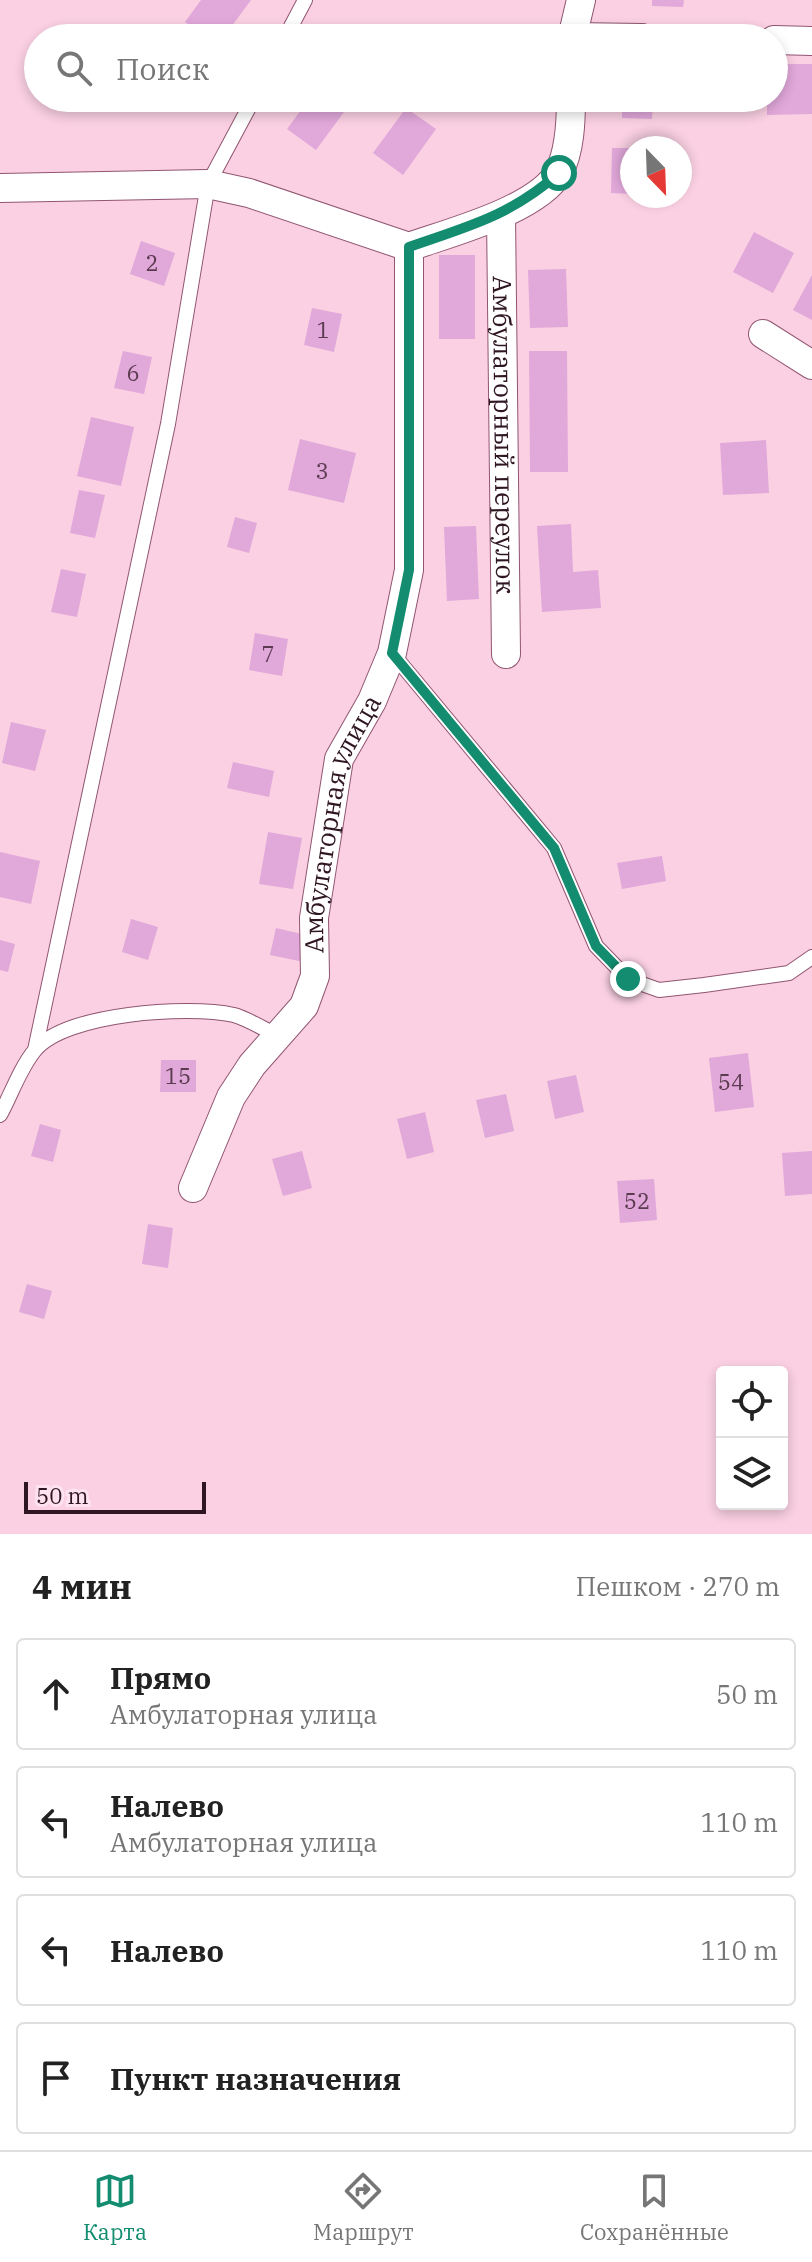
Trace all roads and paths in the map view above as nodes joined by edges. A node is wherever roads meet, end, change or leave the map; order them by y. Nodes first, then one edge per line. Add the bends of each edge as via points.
1 (305, 0) edge
2 (581, 0) edge
3 (292, 24) edge
4 (575, 24) edge
5 (788, 40) edge
6 (812, 41) edge
7 (247, 112) edge
8 (571, 112) edge
9 (208, 184) junction
10 (0, 188) edge
11 (501, 215) junction
12 (409, 247) junction
13 (763, 334) dead end
14 (812, 365) edge
15 (392, 653) junction
16 (506, 654) dead end
17 (812, 957) edge
18 (278, 1036) junction
19 (35, 1050) junction
20 (0, 1115) edge
21 (193, 1188) dead end

1 - 3 lane
2 - 4 street
5 - 6 street
7 - 9 lane
8 - 11 street via 559,173
9 - 10 street
9 - 12 street
9 - 19 lane via 168,424
11 - 12 street
11 - 16 street, Амбулаторный переулок
12 - 15 street, Амбулаторная улица via 409,570
13 - 14 street
15 - 17 lane via 554,848 596,946 628,979 659,990 704,985 789,973
15 - 18 street, Амбулаторная улица via 339,759 314,918 315,976 304,1006
18 - 19 lane via 236,1015 190,1010 74,1026
18 - 21 street, Амбулаторная улица via 231,1097
19 - 20 lane

